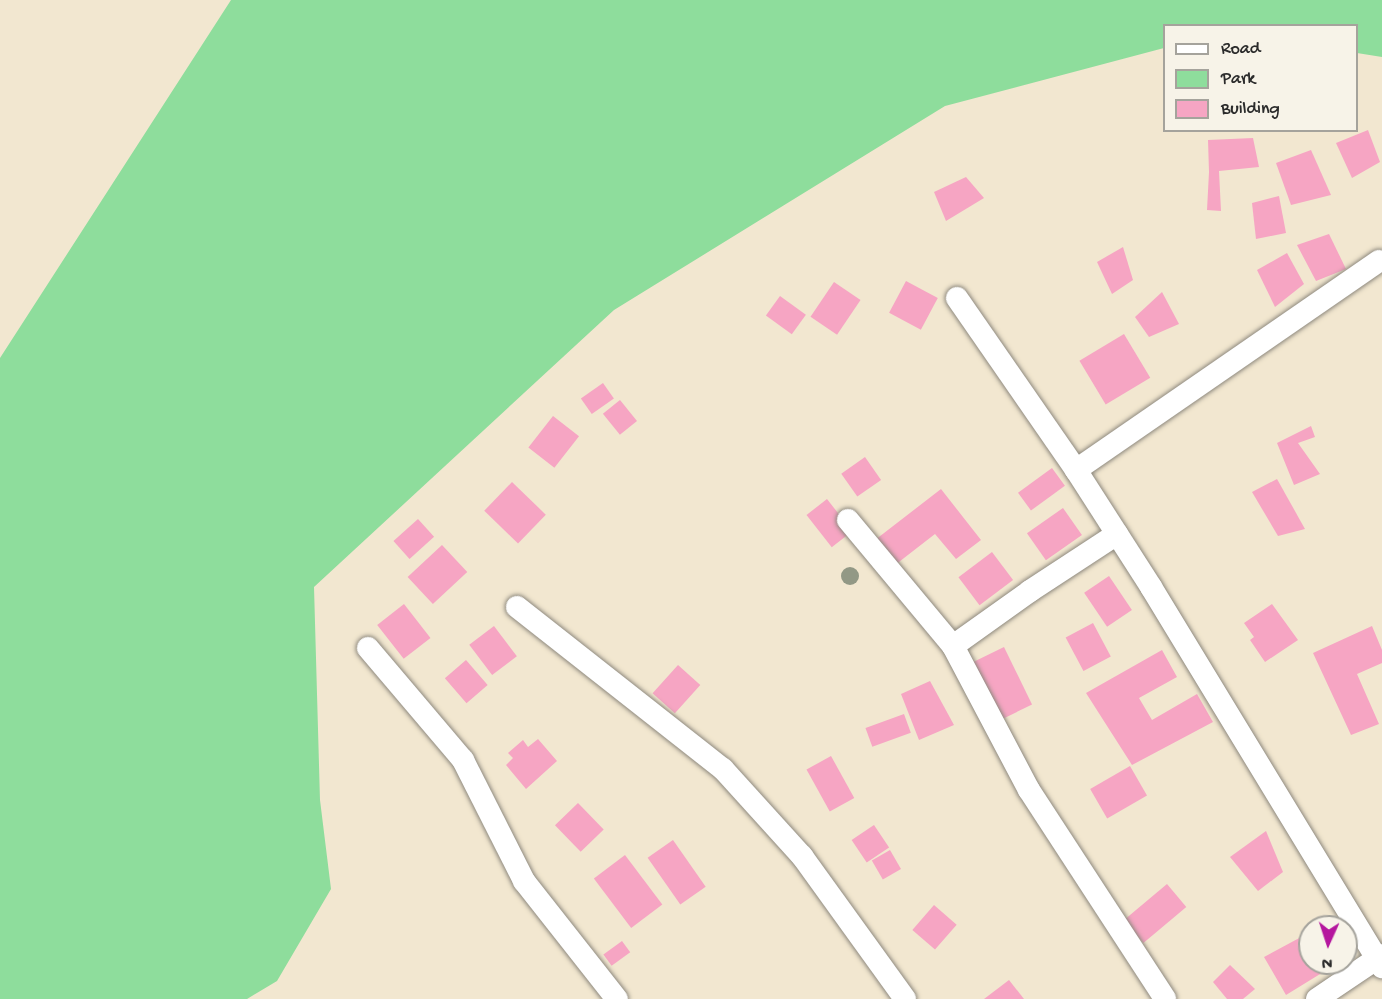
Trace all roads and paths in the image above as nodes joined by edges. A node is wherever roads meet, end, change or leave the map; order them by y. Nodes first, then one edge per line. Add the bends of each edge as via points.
1 (1379, 261) dead end
2 (957, 298) dead end
3 (1076, 470) junction
4 (848, 520) dead end
5 (1117, 534) junction
6 (517, 607) dead end
7 (953, 646) junction
8 (368, 648) dead end
9 (1380, 960) edge
10 (617, 999) edge
11 (905, 999) edge
12 (1165, 999) edge
13 (1317, 999) edge

1 - 3 street
2 - 3 street
3 - 5 street
4 - 7 street
5 - 7 street
5 - 9 street
6 - 11 street via 723,769 802,856
7 - 12 street via 1029,790
8 - 10 street via 463,760 524,881
9 - 13 street

